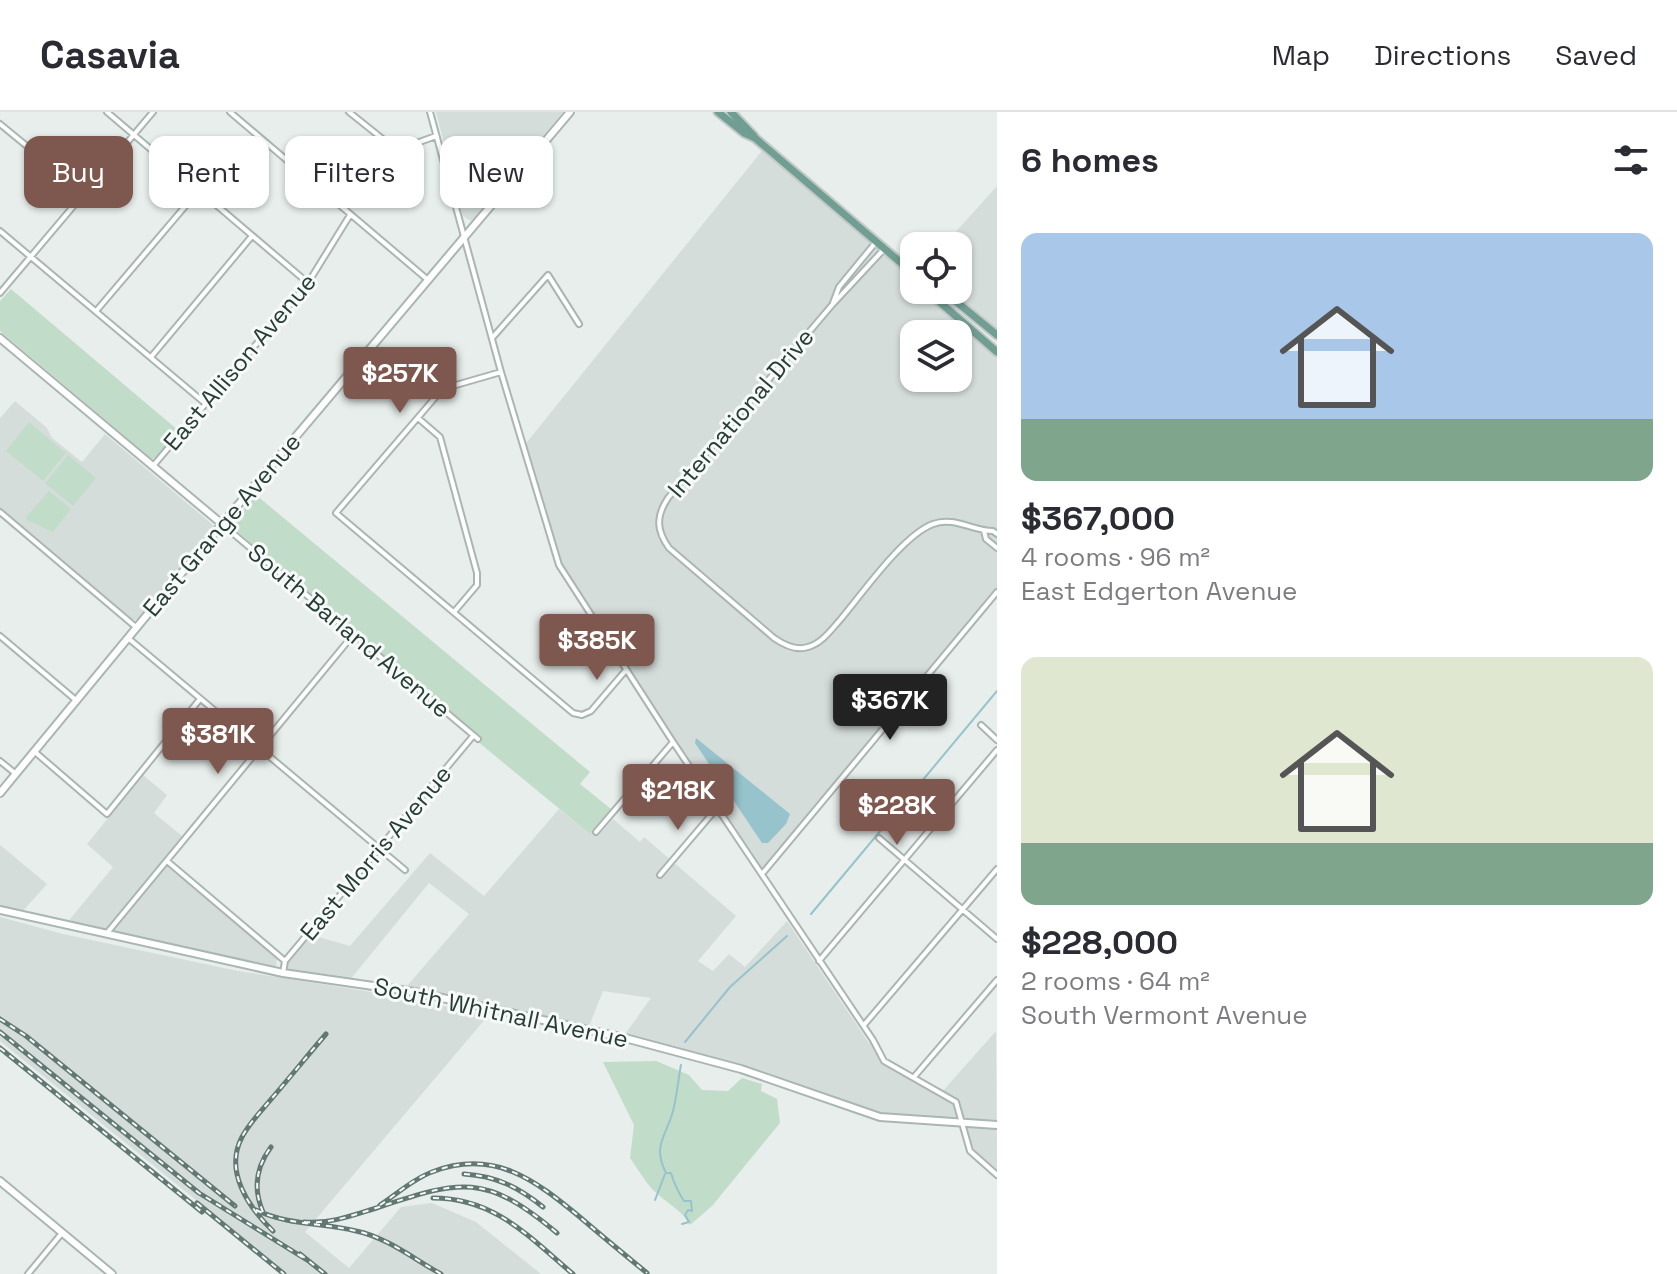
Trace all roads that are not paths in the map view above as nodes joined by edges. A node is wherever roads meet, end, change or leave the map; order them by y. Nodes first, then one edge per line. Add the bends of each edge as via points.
1 (107, 112) edge
2 (153, 112) edge
3 (230, 112) edge
4 (349, 112) edge
5 (430, 112) edge
6 (570, 112) edge
7 (718, 112) edge
8 (731, 112) edge
9 (0, 124) edge
10 (134, 135) junction
11 (436, 136) junction
12 (755, 138) junction
13 (24, 144) edge
14 (149, 148) edge
15 (71, 208) edge
16 (184, 208) edge
17 (220, 208) edge
18 (350, 215) junction
19 (0, 231) edge
20 (252, 236) junction
21 (463, 239) junction
22 (877, 242) junction
23 (885, 248) junction
24 (31, 256) junction
25 (900, 262) edge
26 (428, 280) junction
27 (308, 283) junction
28 (0, 293) edge
29 (942, 304) edge
30 (959, 304) edge
31 (832, 305) junction
32 (96, 311) junction
33 (579, 324) dead end
34 (997, 335) edge
35 (493, 337) junction
36 (0, 338) edge
37 (997, 352) edge
38 (151, 357) junction
39 (501, 372) junction
40 (206, 404) junction
41 (417, 417) junction
42 (153, 466) junction
43 (0, 512) edge
44 (222, 524) junction
45 (984, 531) junction
46 (997, 534) edge
47 (997, 548) edge
48 (997, 592) edge
49 (454, 612) junction
50 (137, 628) junction
51 (353, 635) junction
52 (0, 636) edge
53 (128, 638) junction
54 (626, 670) junction
55 (200, 699) junction
56 (77, 701) junction
57 (981, 725) dead end
58 (476, 738) joint
59 (997, 740) edge
60 (673, 742) junction
61 (259, 748) junction
62 (997, 750) edge
63 (35, 752) junction
64 (0, 761) edge
65 (16, 774) junction
66 (0, 793) edge
67 (717, 808) junction
68 (596, 832) dead end
69 (879, 838) dead end
70 (379, 848) junction
71 (905, 860) junction
72 (167, 861) junction
73 (997, 869) edge
74 (405, 870) dead end
75 (762, 874) junction
76 (660, 875) dead end
77 (962, 909) junction
78 (0, 910) edge
79 (105, 935) junction
80 (997, 939) edge
81 (285, 961) junction
82 (819, 961) junction
83 (283, 973) junction
84 (997, 980) edge
85 (864, 1025) junction
86 (914, 1077) junction
87 (963, 1124) junction
88 (997, 1125) edge
89 (997, 1175) edge
90 (0, 1181) edge
91 (62, 1233) junction
92 (28, 1274) edge
93 (112, 1274) edge

1 - 10 street
2 - 10 street
3 - 18 street
4 - 11 street via 394,148
5 - 11 street
6 - 21 street, East Grange Avenue
7 - 12 main road
8 - 12 main road
9 - 13 street
10 - 14 street
11 - 21 street
12 - 22 main road
15 - 24 street
16 - 32 street
17 - 20 street
18 - 26 street
18 - 27 street, East Allison Avenue
19 - 24 street
20 - 27 street
20 - 38 street
21 - 26 street, East Grange Avenue
21 - 35 street
22 - 23 main road
22 - 31 street, International Drive via 839,287
23 - 25 main road
23 - 31 street, International Drive
24 - 28 street
24 - 32 street
26 - 44 street, East Grange Avenue
27 - 40 street, East Allison Avenue
29 - 37 main road
30 - 34 main road
31 - 45 street, International Drive via 668,498 658,519 665,542 774,638 805,649 825,637 920,530 941,521
32 - 38 street
33 - 35 street via 548,275
35 - 39 street
36 - 42 street, South Barland Avenue
38 - 40 street
39 - 41 street via 449,387
39 - 54 street via 559,565
40 - 42 street, East Allison Avenue
41 - 49 street via 440,437 477,573 477,585
41 - 49 street via 336,513
42 - 44 street, South Barland Avenue
43 - 50 street
44 - 50 street, East Grange Avenue
44 - 51 street, South Barland Avenue
45 - 46 street, International Drive
45 - 47 street
48 - 75 street
49 - 54 street via 573,713 591,711
50 - 53 street, East Grange Avenue
51 - 58 street, South Barland Avenue
51 - 61 street
52 - 56 street
53 - 55 street
53 - 56 street, East Grange Avenue
54 - 60 street
55 - 61 street
55 - 63 street via 107,814
56 - 63 street, East Grange Avenue
57 - 59 street
58 - 70 street, East Morris Avenue
60 - 67 street
60 - 68 street
61 - 70 street
61 - 72 street
62 - 71 street
63 - 65 street, East Grange Avenue
64 - 65 street
65 - 66 street, East Grange Avenue
67 - 75 street
67 - 76 street
69 - 71 street
70 - 74 street
70 - 81 street, East Morris Avenue
71 - 77 street
71 - 82 street
72 - 79 street
72 - 81 street
73 - 77 street
75 - 82 street
77 - 80 street
77 - 85 street
78 - 79 street, South Whitnall Avenue
79 - 83 street, South Whitnall Avenue
81 - 83 street, East Morris Avenue
82 - 85 street
83 - 87 street, South Whitnall Avenue via 415,992 625,1038 741,1069 880,1117
84 - 86 street
85 - 86 street via 884,1061
86 - 87 street via 956,1102
87 - 88 street, South Whitnall Avenue
87 - 89 street via 970,1151
90 - 91 street
91 - 92 street
91 - 93 street

